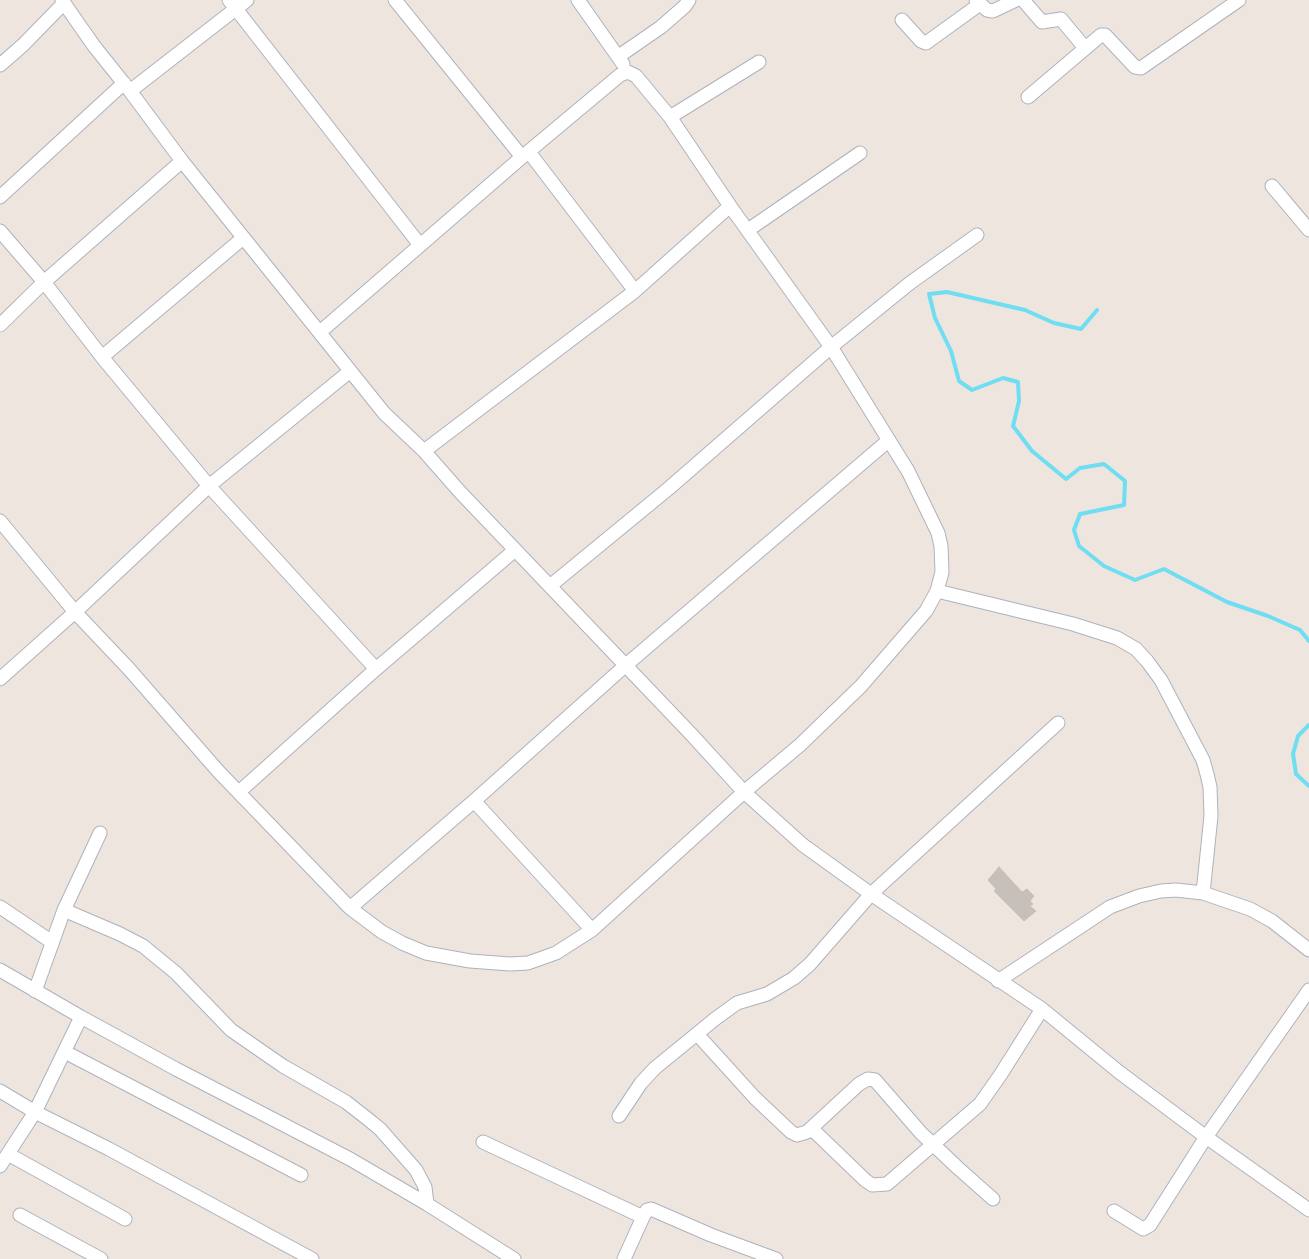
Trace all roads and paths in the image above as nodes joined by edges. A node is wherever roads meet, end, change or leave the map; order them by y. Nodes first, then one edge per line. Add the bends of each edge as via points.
1 (247, 0) edge
2 (395, 0) edge
3 (578, 0) edge
4 (689, 0) edge
5 (1016, 0) edge
6 (1023, 0) edge
7 (1239, 0) edge
8 (63, 2) edge
9 (978, 2) edge
10 (233, 5) edge
11 (902, 20) dead end
12 (1085, 48) junction
13 (618, 56) junction
14 (759, 62) dead end
15 (0, 65) edge
16 (628, 72) junction
17 (127, 87) junction
18 (1028, 97) dead end
19 (670, 117) junction
20 (860, 153) dead end
21 (526, 154) junction
22 (182, 161) junction
23 (1272, 186) dead end
24 (0, 197) edge
25 (730, 206) junction
26 (748, 230) junction
27 (1309, 230) edge
28 (0, 231) edge
29 (977, 235) dead end
30 (243, 238) junction
31 (420, 245) junction
32 (44, 282) junction
33 (635, 291) junction
34 (0, 325) edge
35 (320, 332) junction
36 (831, 347) junction
37 (102, 357) junction
38 (349, 372) junction
39 (889, 440) junction
40 (424, 451) junction
41 (209, 486) junction
42 (0, 521) edge
43 (515, 550) junction
44 (550, 586) junction
45 (937, 591) junction
46 (75, 612) junction
47 (626, 665) junction
48 (376, 669) junction
49 (0, 679) edge
50 (1058, 723) dead end
51 (239, 792) junction
52 (744, 792) junction
53 (474, 801) junction
54 (100, 833) dead end
55 (1203, 893) junction
56 (871, 894) junction
57 (0, 907) edge
58 (350, 908) junction
59 (64, 910) junction
60 (592, 930) junction
61 (52, 942) junction
62 (1309, 950) edge
63 (0, 970) edge
64 (998, 981) junction
65 (1309, 990) edge
66 (34, 991) junction
67 (1042, 1009) junction
68 (81, 1017) junction
69 (697, 1034) junction
70 (65, 1052) junction
71 (0, 1091) edge
72 (35, 1112) junction
73 (618, 1116) dead end
74 (812, 1128) junction
75 (1206, 1137) junction
76 (483, 1142) dead end
77 (934, 1145) junction
78 (8, 1154) junction
79 (0, 1166) edge
80 (301, 1175) dead end
81 (993, 1198) dead end
82 (427, 1204) junction
83 (1309, 1210) edge
84 (1114, 1211) dead end
85 (20, 1215) dead end
86 (643, 1217) junction
87 (125, 1219) dead end
88 (509, 1258) edge
89 (101, 1259) edge
90 (312, 1259) edge
91 (624, 1259) edge
92 (776, 1259) edge

1 - 10 street
2 - 21 street
3 - 13 street
4 - 13 street via 661,28
5 - 9 street via 996,11 987,10
6 - 12 street via 1042,22 1061,19
7 - 12 street via 1141,68 1135,67 1105,35 1101,35
8 - 15 street via 23,45
8 - 17 street
9 - 11 street via 926,42 921,41
10 - 17 street
10 - 31 street
12 - 18 street
13 - 16 street
14 - 19 street
16 - 19 street via 636,76
16 - 21 street via 620,75
17 - 22 street
17 - 24 street
19 - 25 street
20 - 26 street
21 - 31 street
21 - 33 street
22 - 30 street
22 - 32 street
23 - 27 street
25 - 26 street
25 - 33 street
26 - 36 street
28 - 32 street
29 - 36 street via 910,283
30 - 35 street
30 - 37 street
31 - 35 street
32 - 34 street
32 - 37 street
33 - 40 street
35 - 38 street
36 - 39 street
36 - 44 street via 668,489
37 - 41 street
38 - 40 street via 384,413
38 - 41 street
39 - 45 street via 908,471 938,533 942,572
39 - 47 street
40 - 43 street
41 - 46 street
41 - 48 street
42 - 46 street
43 - 44 street
43 - 48 street
44 - 47 street
45 - 52 street via 926,611 861,686 800,745
45 - 55 street via 1073,624 1116,638 1136,649 1147,661 1161,680 1203,760 1207,774 1211,816
46 - 49 street
46 - 51 street
47 - 52 street
47 - 53 street
48 - 51 street
50 - 56 street
51 - 58 street
52 - 56 street via 803,845
52 - 60 street
53 - 58 street
53 - 60 street
54 - 59 street
55 - 62 street via 1250,909 1272,921
55 - 64 street via 1161,891 1110,907
56 - 64 street
56 - 69 street via 810,964 794,978 767,994 737,1003
57 - 61 street
58 - 60 street via 382,932 402,943 426,953 470,961 510,964 528,962 556,953
59 - 61 street
59 - 82 street via 143,946 176,973 231,1030 283,1066 346,1102 369,1120 416,1170 425,1187
61 - 66 street
63 - 66 street
64 - 67 street
65 - 75 street
66 - 68 street
67 - 75 street via 1119,1072
67 - 77 street via 980,1104
68 - 70 street
68 - 82 street via 350,1159
69 - 73 street via 647,1076
69 - 74 street via 755,1098 791,1132 803,1134
70 - 72 street
70 - 80 street
71 - 72 street
72 - 78 street
72 - 90 street via 109,1149
74 - 77 street via 865,1180 876,1185 887,1184 895,1179
74 - 77 street via 859,1084 868,1079 878,1083
75 - 83 street
75 - 84 street via 1147,1227 1142,1229
76 - 86 street
77 - 81 street
78 - 79 street
78 - 87 street
82 - 88 street
85 - 89 street
86 - 91 street
86 - 92 street via 647,1210 655,1209 711,1235

